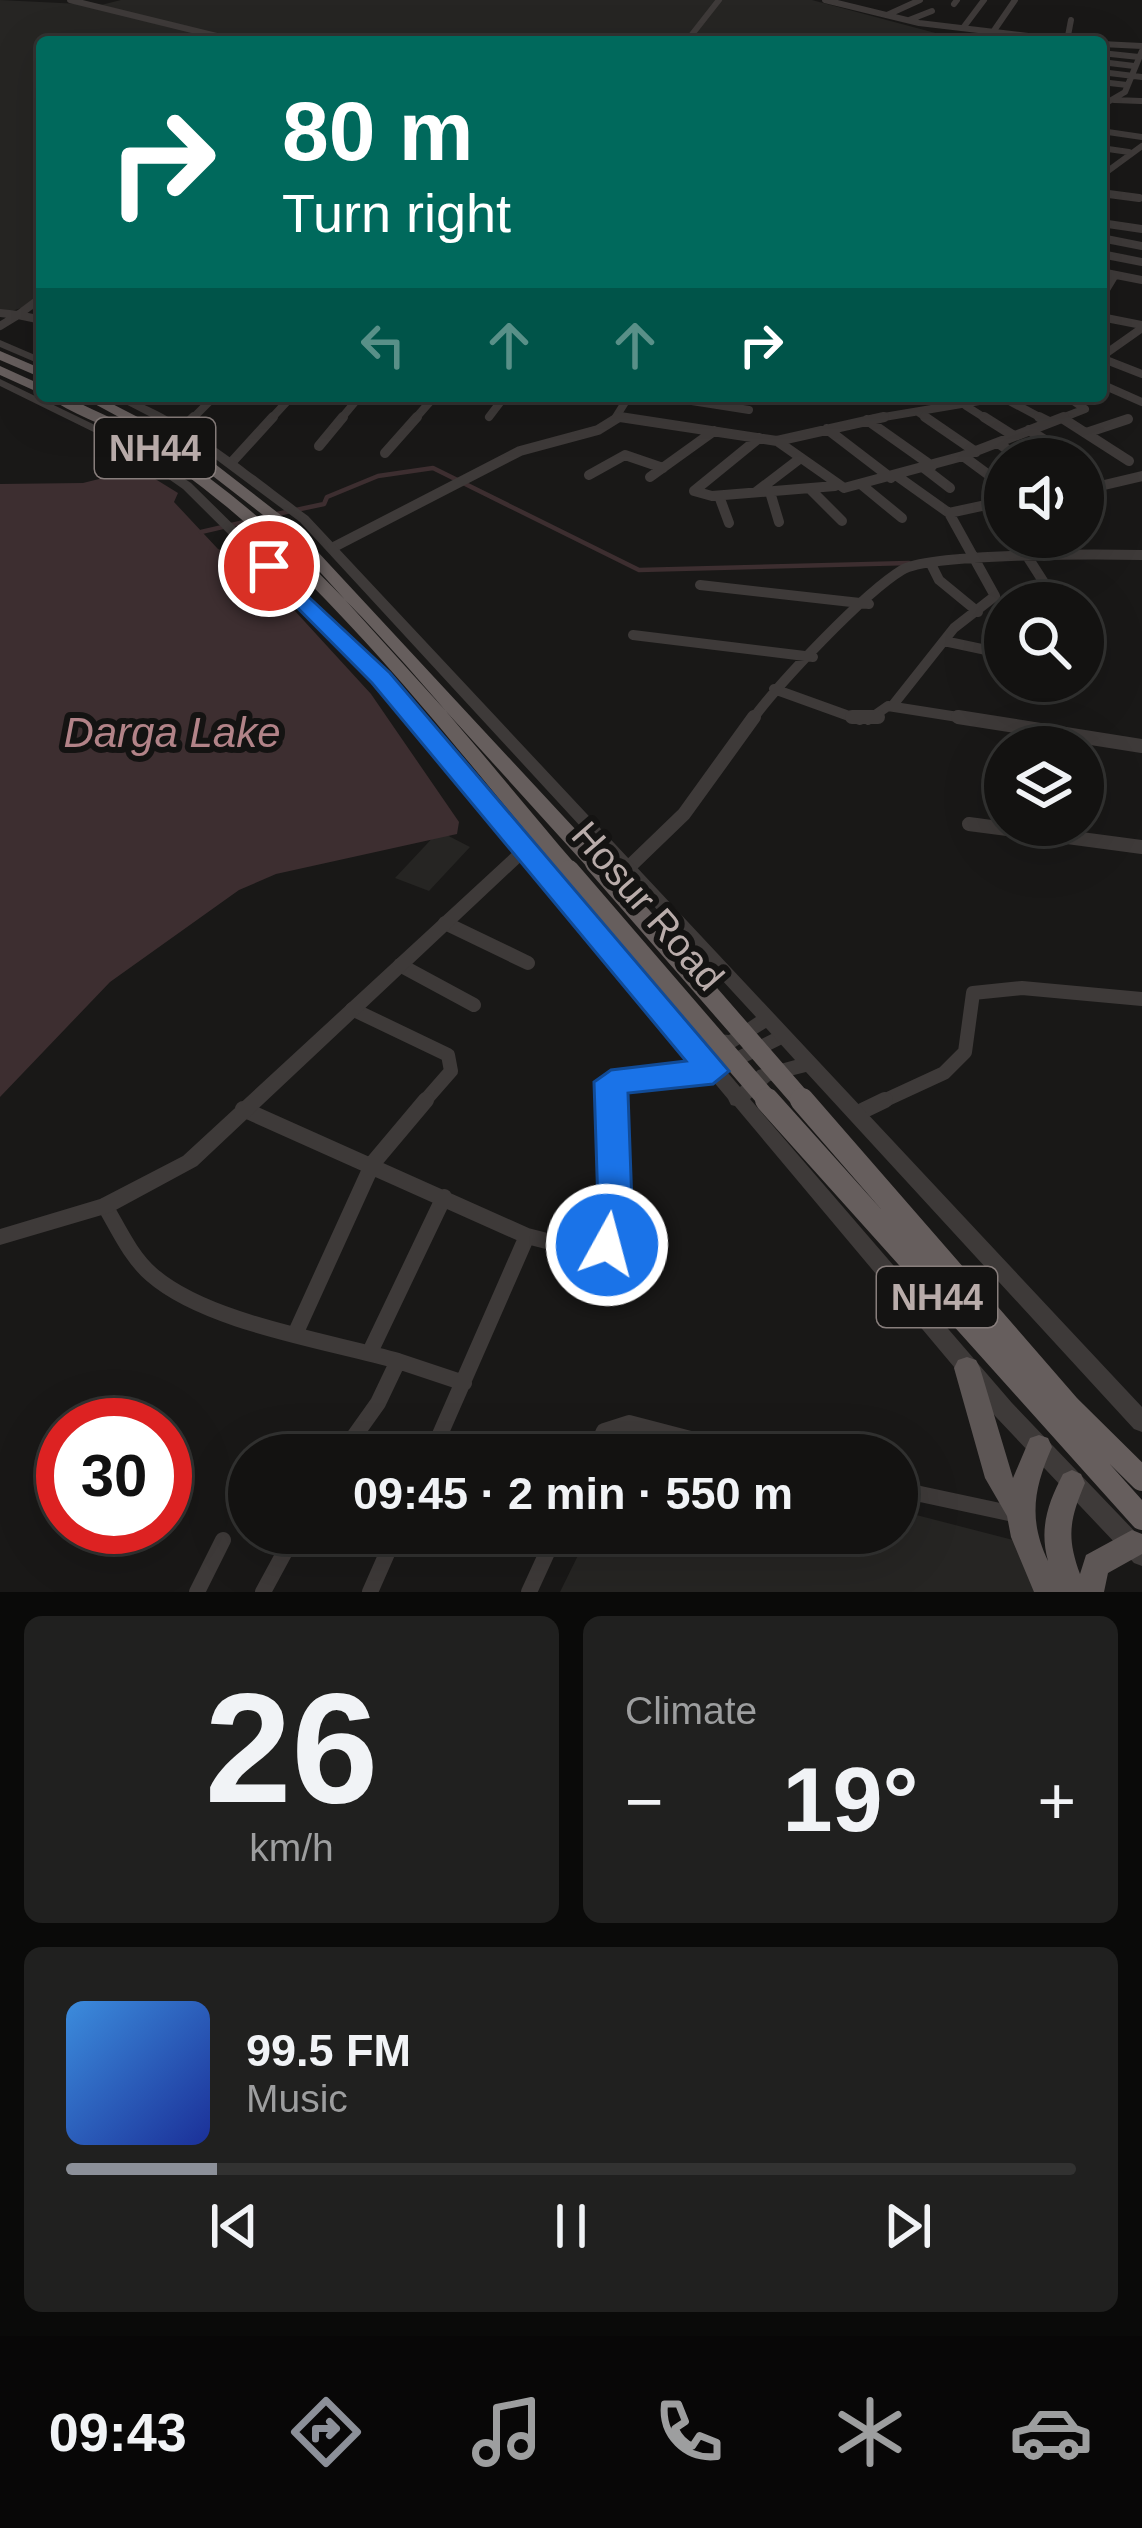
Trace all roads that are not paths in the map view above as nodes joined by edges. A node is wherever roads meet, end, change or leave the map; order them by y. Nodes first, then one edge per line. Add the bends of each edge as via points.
1 (70, 0) edge
2 (719, 0) edge
3 (825, 0) edge
4 (863, 0) edge
5 (890, 0) edge
6 (920, 0) edge
7 (984, 0) edge
8 (1015, 0) edge
9 (851, 7) junction
10 (870, 11) junction
11 (932, 11) dead end
12 (886, 15) junction
13 (1071, 20) dead end
14 (908, 21) junction
15 (963, 28) junction
16 (1114, 28) dead end
17 (993, 32) junction
18 (217, 36) edge
19 (691, 36) edge
20 (1026, 36) edge
21 (1068, 36) edge
22 (1107, 44) edge
23 (1114, 44) junction
24 (1107, 53) edge
25 (1139, 55) edge
26 (1107, 61) edge
27 (1107, 75) edge
28 (1142, 77) edge
29 (1107, 82) edge
30 (1127, 84) junction
31 (1112, 100) junction
32 (1107, 101) edge
33 (1142, 101) edge
34 (1107, 133) edge
35 (1142, 146) edge
36 (1107, 149) edge
37 (1128, 152) junction
38 (1107, 171) edge
39 (1107, 194) edge
40 (1138, 198) dead end
41 (1107, 224) edge
42 (1142, 229) edge
43 (1107, 239) edge
44 (1142, 246) edge
45 (1107, 255) edge
46 (1142, 262) edge
47 (1107, 273) edge
48 (1114, 275) junction
49 (1142, 280) edge
50 (1107, 287) edge
51 (36, 301) edge
52 (0, 314) edge
53 (17, 315) junction
54 (1107, 318) edge
55 (36, 319) edge
56 (0, 326) edge
57 (1142, 326) edge
58 (1126, 341) junction
59 (0, 344) edge
60 (1142, 347) edge
61 (1107, 353) edge
62 (0, 355) edge
63 (36, 359) edge
64 (1107, 359) edge
65 (0, 370) edge
66 (36, 371) edge
67 (1142, 374) edge
68 (0, 382) edge
69 (36, 387) edge
70 (1107, 387) edge
71 (36, 400) edge
72 (41, 402) edge
73 (65, 402) edge
74 (99, 402) edge
75 (141, 402) edge
76 (209, 402) edge
77 (287, 402) edge
78 (355, 402) edge
79 (430, 402) edge
80 (501, 402) edge
81 (626, 402) edge
82 (698, 402) edge
83 (959, 402) edge
84 (984, 402) edge
85 (1013, 402) edge
86 (1074, 402) edge
87 (1142, 402) edge
88 (968, 406) junction
89 (749, 410) dead end
90 (917, 412) junction
91 (489, 417) dead end
92 (620, 417) junction
93 (1062, 418) junction
94 (1128, 419) dead end
95 (866, 420) junction
96 (1049, 422) junction
97 (827, 429) junction
98 (182, 430) junction
99 (715, 430) junction
100 (1029, 430) junction
101 (1086, 434) junction
102 (1014, 436) junction
103 (759, 437) junction
104 (1009, 438) edge
105 (1042, 438) edge
106 (778, 441) junction
107 (319, 446) dead end
108 (984, 449) edge
109 (976, 452) junction
110 (385, 453) dead end
111 (962, 456) junction
112 (798, 460) junction
113 (1129, 461) dead end
114 (231, 463) junction
115 (928, 467) junction
116 (663, 468) junction
117 (984, 472) edge
118 (589, 475) dead end
119 (1142, 476) edge
120 (650, 477) dead end
121 (894, 477) junction
122 (1104, 485) edge
123 (835, 486) junction
124 (863, 486) junction
125 (950, 488) dead end
126 (809, 489) junction
127 (770, 492) junction
128 (755, 493) junction
129 (719, 496) junction
130 (984, 506) edge
131 (950, 514) junction
132 (902, 518) dead end
133 (779, 521) dead end
134 (842, 521) dead end
135 (295, 523) junction
136 (728, 523) dead end
137 (332, 548) junction
138 (1104, 555) edge
139 (1142, 555) edge
140 (974, 558) junction
141 (984, 558) edge
142 (932, 566) junction
143 (700, 585) dead end
144 (869, 604) junction
145 (978, 611) junction
146 (633, 635) dead end
147 (944, 641) junction
148 (984, 650) edge
149 (813, 657) junction
150 (774, 689) junction
151 (893, 705) junction
152 (1142, 746) edge
153 (970, 824) dead end
154 (1142, 848) edge
155 (523, 851) junction
156 (628, 868) junction
157 (445, 923) junction
158 (528, 963) dead end
159 (400, 965) junction
160 (1142, 999) edge
161 (474, 1005) dead end
162 (352, 1009) junction
163 (768, 1018) junction
164 (783, 1036) junction
165 (684, 1038) junction
166 (809, 1064) junction
167 (713, 1071) junction
168 (737, 1100) junction
169 (243, 1108) junction
170 (856, 1114) junction
171 (373, 1163) junction
172 (444, 1197) junction
173 (105, 1206) junction
174 (527, 1236) junction
175 (0, 1237) edge
176 (297, 1330) junction
177 (370, 1352) junction
178 (398, 1360) junction
179 (968, 1367) junction
180 (464, 1383) junction
181 (1142, 1422) edge
182 (357, 1434) edge
183 (441, 1434) edge
184 (602, 1434) edge
185 (671, 1434) edge
186 (1039, 1447) junction
187 (1142, 1479) edge
188 (1072, 1483) junction
189 (918, 1493) edge
190 (1018, 1512) junction
191 (1139, 1539) edge
192 (223, 1540) dead end
193 (284, 1554) edge
194 (387, 1554) edge
195 (546, 1554) edge
196 (197, 1592) edge
197 (263, 1592) edge
198 (370, 1592) edge
199 (529, 1592) edge
200 (1049, 1592) edge
201 (1074, 1592) edge
202 (1090, 1592) edge

1 - 18 street
2 - 19 street
3 - 9 street
4 - 9 street
5 - 10 street
6 - 12 street
7 - 15 street
8 - 17 street
9 - 10 street
10 - 12 street
11 - 14 street
12 - 14 street
13 - 21 street
14 - 15 street
15 - 17 street
16 - 23 street
17 - 20 street
22 - 23 street
23 - 25 street
24 - 25 street
25 - 26 street
25 - 30 street
27 - 30 street
28 - 30 street
29 - 30 street
30 - 31 street
30 - 33 street
31 - 32 street
31 - 33 street
34 - 35 street
35 - 37 street
36 - 37 street
37 - 38 street
39 - 40 street
41 - 42 street
43 - 44 street
45 - 46 street
47 - 48 street
48 - 49 street
48 - 50 street
51 - 53 street
52 - 53 street
53 - 55 street
53 - 56 street
54 - 57 street
57 - 58 street
58 - 60 street
58 - 61 street
59 - 63 street
62 - 66 highway
64 - 67 street
65 - 69 highway
68 - 71 street
70 - 87 street
72 - 155 street via 187,486 381,678
73 - 191 highway, Hosur Road / NH44, bridge via 175,460 333,600 990,1356
74 - 135 highway, Hosur Road / NH44 via 183,446
75 - 98 street
76 - 98 street
77 - 114 street
78 - 107 street
79 - 110 street
80 - 91 street
81 - 92 street
82 - 89 street
83 - 88 street
84 - 88 street
85 - 96 street
86 - 93 street via 1084,409
88 - 90 street
88 - 102 street
90 - 95 street
90 - 109 street
92 - 99 street
92 - 137 street via 520,452
93 - 96 street
93 - 101 street
94 - 101 street
95 - 97 street
95 - 115 street
96 - 100 street
97 - 106 street
97 - 121 street
98 - 114 street
99 - 103 street
99 - 116 street
100 - 102 street
100 - 105 street
101 - 113 street
102 - 104 street
103 - 106 street
103 - 129 street via 693,488
106 - 112 street
108 - 109 street
109 - 111 street
111 - 115 street
111 - 117 street
112 - 123 street
112 - 128 street
114 - 135 street via 285,504
115 - 121 street
115 - 125 street
116 - 118 street via 621,456
116 - 120 street
119 - 122 street
121 - 124 street
121 - 131 street
123 - 124 street
123 - 126 street
124 - 132 street
126 - 127 street
126 - 134 street
127 - 128 street
127 - 133 street
128 - 129 street
129 - 136 street
130 - 131 street
131 - 140 street
135 - 137 street
135 - 187 highway, Hosur Road / NH44, bridge via 1054,1390
137 - 156 street
138 - 139 street
140 - 141 street
140 - 142 street
140 - 145 street via 995,596
142 - 144 street via 905,567
142 - 145 street
143 - 144 street
144 - 149 street
145 - 147 street
146 - 149 street
147 - 148 street
147 - 151 street
149 - 150 street
150 - 151 street via 863,721
150 - 156 street via 684,814
151 - 152 street
153 - 154 street
155 - 157 street
155 - 165 street
156 - 163 street
157 - 158 street
157 - 159 street
159 - 161 street
159 - 162 street
160 - 170 street via 1022,988 973,993 965,1052 944,1073
162 - 169 street
162 - 171 street via 453,1061
163 - 164 street
163 - 165 street via 732,1042
164 - 166 street
164 - 167 street
165 - 167 street
166 - 168 street via 764,1075
166 - 170 street
167 - 168 street
167 - 174 street via 611,1082 615,1205 598,1254
168 - 179 street
169 - 171 street
169 - 173 street via 190,1161
170 - 181 street
171 - 172 street
171 - 176 street
172 - 174 street
172 - 177 street
173 - 175 street
173 - 176 street via 157,1280
174 - 180 street
176 - 177 street
177 - 178 street
178 - 180 street
178 - 182 street
179 - 186 street
179 - 190 main road via 998,1478
180 - 183 street
184 - 185 street via 629,1423
186 - 188 street
186 - 190 main road
188 - 191 street
188 - 201 main road via 1052,1530
189 - 190 street
190 - 200 main road
191 - 202 main road via 1096,1565
192 - 196 street
193 - 197 street
194 - 198 street
195 - 199 street

